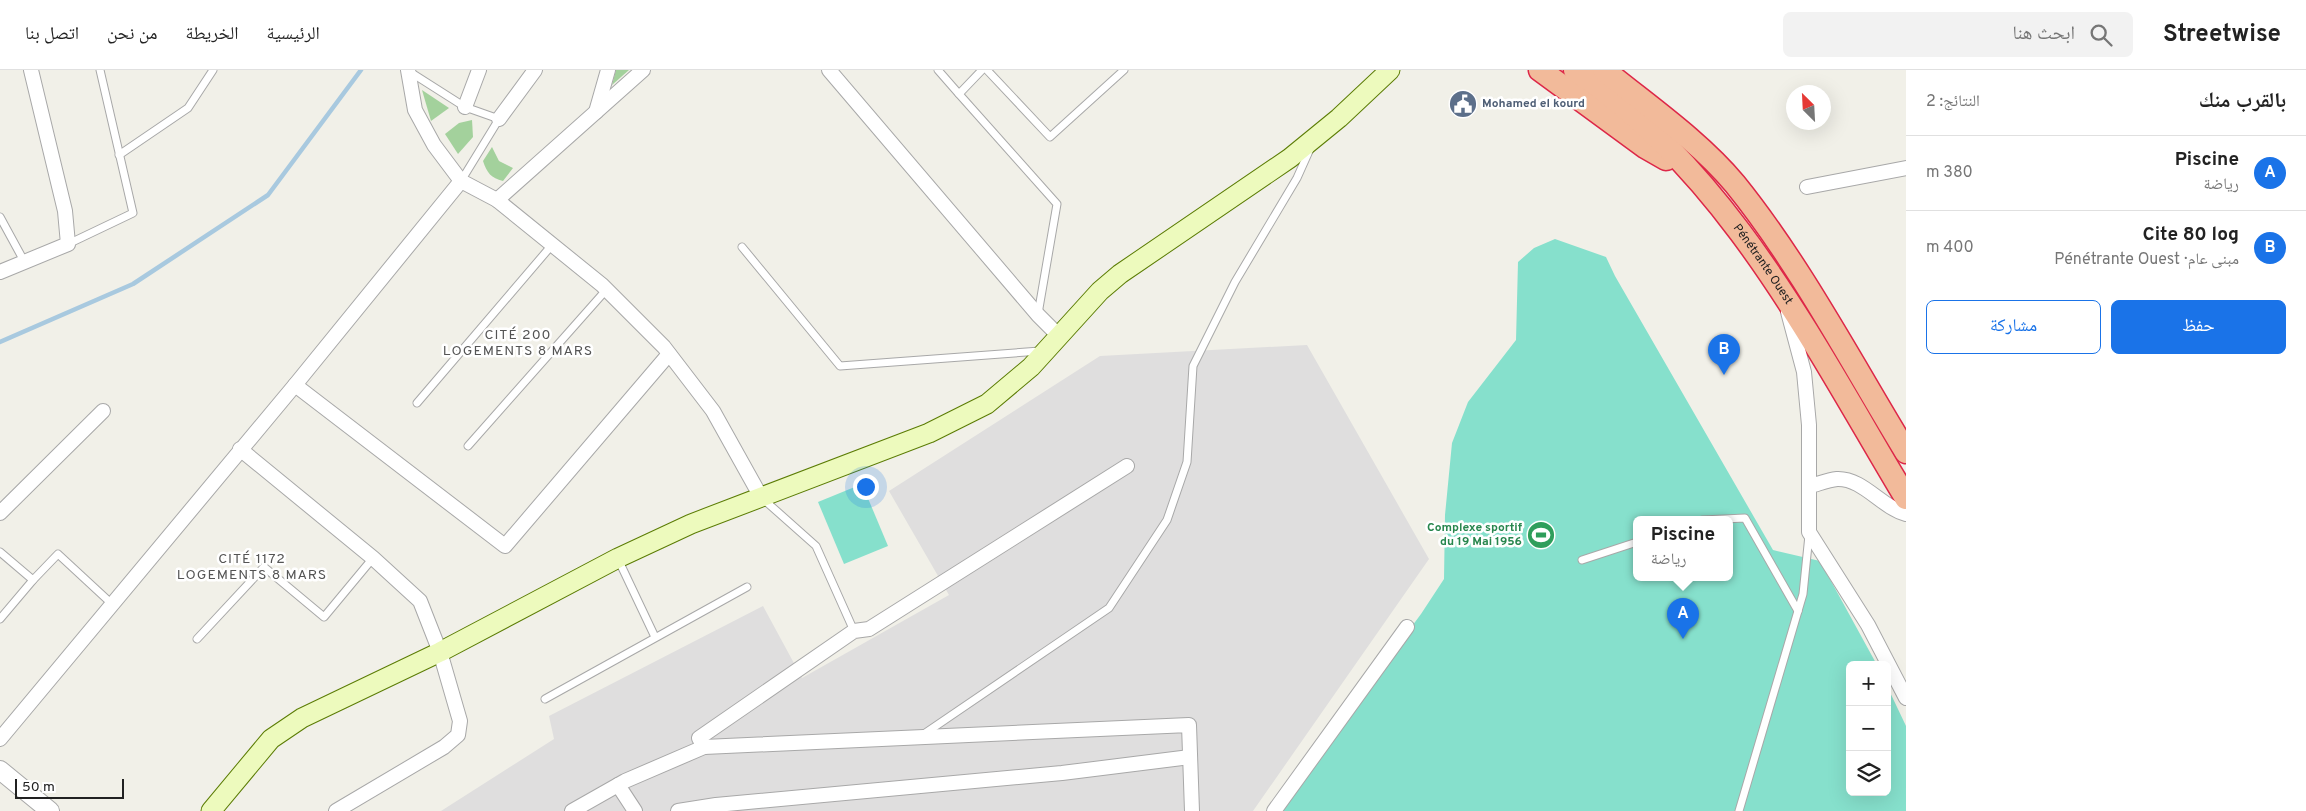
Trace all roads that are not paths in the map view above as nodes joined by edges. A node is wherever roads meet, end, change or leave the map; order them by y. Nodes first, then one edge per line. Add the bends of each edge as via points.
1 (31, 70) edge
2 (100, 70) edge
3 (213, 70) edge
4 (408, 70) edge
5 (479, 70) edge
6 (535, 70) edge
7 (608, 70) edge
8 (643, 70) edge
9 (829, 70) edge
10 (938, 70) edge
11 (982, 70) edge
12 (988, 70) edge
13 (1124, 70) edge
14 (1390, 70) edge
15 (1540, 70) edge
16 (1575, 70) edge
17 (1604, 70) edge
18 (1624, 70) edge
19 (959, 94) junction
20 (465, 107) junction
21 (596, 112) junction
22 (499, 119) junction
23 (1668, 122) junction
24 (1313, 141) junction
25 (119, 155) junction
26 (1685, 166) junction
27 (1906, 168) edge
28 (461, 181) junction
29 (1807, 187) dead end
30 (497, 200) junction
31 (0, 217) edge
32 (68, 244) junction
33 (552, 245) junction
34 (742, 247) dead end
35 (24, 261) junction
36 (0, 272) edge
37 (607, 290) junction
38 (1782, 292) junction
39 (1038, 315) junction
40 (1060, 336) junction
41 (1046, 351) junction
42 (670, 354) junction
43 (295, 384) junction
44 (417, 403) dead end
45 (103, 411) dead end
46 (468, 446) dead end
47 (240, 449) junction
48 (1906, 452) edge
49 (1126, 466) dead end
50 (1810, 486) junction
51 (761, 497) junction
52 (1906, 498) edge
53 (0, 513) edge
54 (1906, 514) edge
55 (1733, 519) edge
56 (1809, 532) junction
57 (1633, 543) edge
58 (0, 552) edge
59 (373, 558) junction
60 (618, 558) junction
61 (1582, 560) dead end
62 (33, 580) junction
63 (747, 587) dead end
64 (112, 604) junction
65 (1798, 611) junction
66 (0, 619) edge
67 (1408, 627) dead end
68 (854, 631) junction
69 (655, 637) junction
70 (197, 639) dead end
71 (440, 652) junction
72 (1906, 698) edge
73 (545, 699) dead end
74 (919, 737) junction
75 (0, 739) edge
76 (704, 747) junction
77 (1190, 757) junction
78 (0, 770) edge
79 (618, 785) junction
80 (50, 811) edge
81 (211, 811) edge
82 (336, 811) edge
83 (572, 811) edge
84 (635, 811) edge
85 (678, 811) edge
86 (1192, 811) edge
87 (1274, 811) edge
88 (1739, 811) edge

1 - 32 street via 65,211
2 - 25 lane
3 - 25 lane via 188,108
4 - 20 lane
4 - 28 street via 415,110 434,145
5 - 20 street
6 - 22 street
7 - 21 street
8 - 21 street
9 - 39 street
10 - 19 lane
11 - 19 lane
12 - 13 lane via 1050,137
14 - 24 main road
15 - 26 highway via 1654,153
16 - 26 highway, Pénétrante Ouest via 1619,102
17 - 23 highway, Pénétrante Ouest
18 - 23 highway via 1645,90
19 - 39 lane via 1057,204
20 - 22 lane
21 - 30 street
22 - 28 lane
23 - 48 highway, Pénétrante Ouest via 1704,152 1734,184 1768,229
24 - 40 main road via 1120,274 1100,291
24 - 74 lane via 1297,178 1235,282 1193,366 1187,462 1167,520 1125,584 1109,608
25 - 32 lane via 133,213
26 - 38 highway, Pénétrante Ouest via 1717,202
27 - 29 street
28 - 30 street
28 - 43 street
30 - 33 street
31 - 35 lane
32 - 35 street
33 - 37 street
33 - 44 lane
34 - 41 lane via 840,366
35 - 36 street
37 - 42 street
37 - 46 lane
38 - 50 street via 1804,372 1810,425
38 - 52 highway, Pénétrante Ouest
39 - 40 street
40 - 41 main road
41 - 51 main road via 987,404 961,418
42 - 43 street via 505,546
42 - 51 street via 712,411
43 - 47 street
45 - 53 street
47 - 59 street
47 - 64 street
49 - 68 street via 868,629
50 - 54 street via 1837,479 1855,483 1891,508
50 - 56 street
51 - 60 main road via 691,524
51 - 68 lane via 816,546
55 - 65 lane via 1745,518
56 - 65 lane via 1803,594
56 - 72 street via 1868,625
57 - 61 lane
58 - 62 lane
59 - 70 lane via 324,617 264,567
59 - 71 street via 420,601
60 - 69 lane
60 - 71 main road
62 - 64 lane via 58,554
62 - 66 lane
63 - 69 lane
64 - 75 street
65 - 88 lane
67 - 87 street
68 - 76 street via 699,738
69 - 73 lane
71 - 81 main road via 286,728 271,739
71 - 82 street via 460,721 458,735 444,747
74 - 76 street
74 - 77 street via 1189,725
76 - 79 street
77 - 85 street
77 - 86 street
78 - 80 street
79 - 83 street
79 - 84 street

